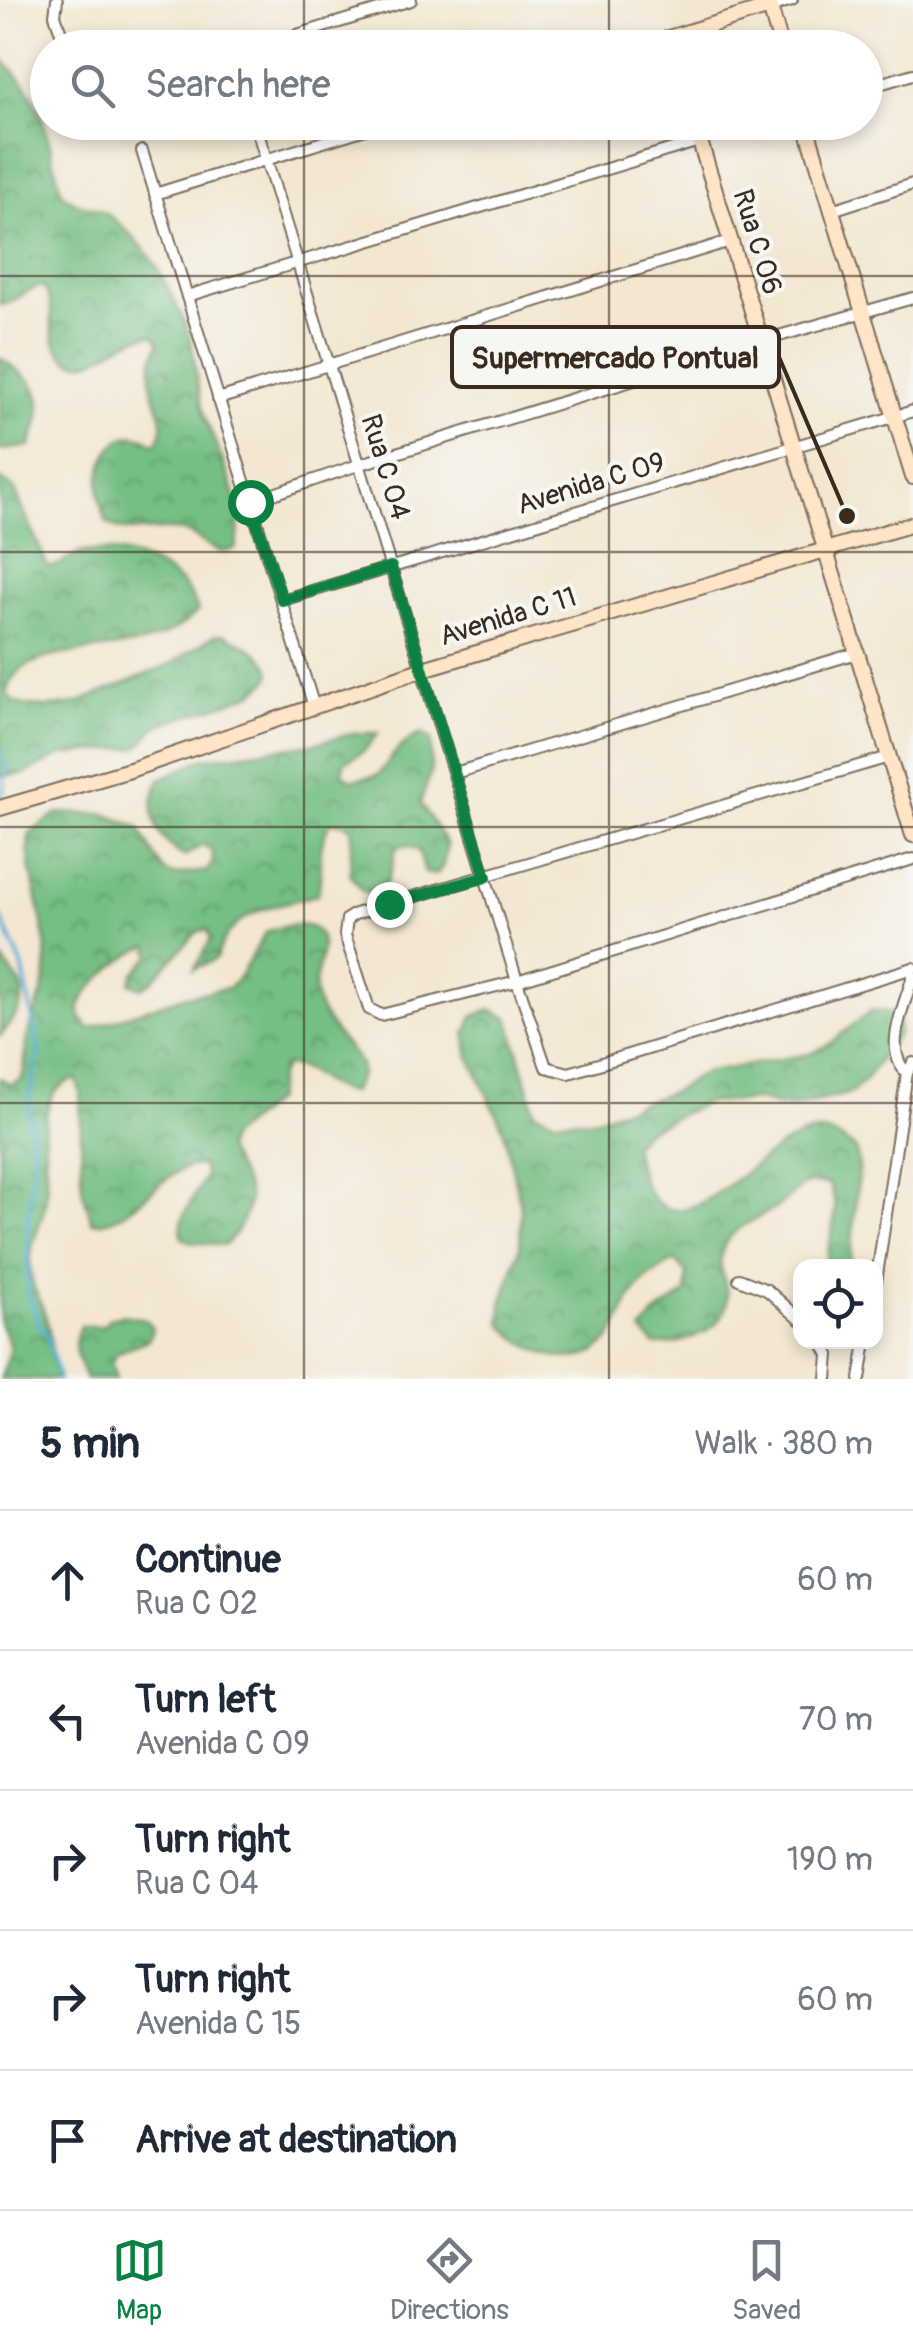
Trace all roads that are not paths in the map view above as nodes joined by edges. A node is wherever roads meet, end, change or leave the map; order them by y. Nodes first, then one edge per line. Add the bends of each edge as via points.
1 (57, 0) edge
2 (411, 0) edge
3 (792, 0) edge
4 (770, 7) junction
5 (60, 30) edge
6 (314, 30) edge
7 (705, 30) edge
8 (777, 30) edge
9 (913, 74) edge
10 (883, 83) edge
11 (260, 140) edge
12 (329, 140) edge
13 (811, 140) edge
14 (699, 141) joint
15 (142, 151) dead end
16 (266, 159) junction
17 (913, 184) edge
18 (155, 194) junction
19 (832, 210) junction
20 (730, 241) junction
21 (298, 263) junction
22 (187, 296) junction
23 (913, 298) edge
24 (863, 314) junction
25 (761, 341) junction
26 (329, 365) junction
27 (218, 399) junction
28 (913, 411) edge
29 (894, 416) junction
30 (794, 446) junction
31 (361, 464) junction
32 (913, 477) edge
33 (250, 502) junction
34 (913, 524) edge
35 (824, 548) junction
36 (391, 567) junction
37 (282, 600) junction
38 (857, 653) junction
39 (423, 669) junction
40 (314, 707) junction
41 (889, 758) junction
42 (455, 772) junction
43 (4, 807) edge
44 (913, 835) edge
45 (913, 858) edge
46 (486, 877) junction
47 (913, 968) edge
48 (913, 976) edge
49 (517, 981) junction
50 (910, 1068) edge
51 (880, 1259) edge
52 (740, 1279) dead end
53 (793, 1313) edge
54 (825, 1349) edge
55 (865, 1349) edge
56 (827, 1379) edge
57 (860, 1379) edge

1 - 5 street
2 - 6 street
3 - 4 street
4 - 7 street
4 - 8 street
9 - 10 street
11 - 16 street, Rua C 04
12 - 16 street
13 - 19 street
14 - 20 street, Rua C 06
14 - 21 street
15 - 18 street
16 - 18 street
16 - 21 street, Rua C 04
17 - 19 street
18 - 22 street
19 - 24 street
20 - 25 street, Rua C 06
20 - 26 street
21 - 22 street
21 - 26 street, Rua C 04
22 - 27 street
23 - 24 street
24 - 25 street
24 - 29 street
25 - 30 street, Rua C 06
25 - 31 street
26 - 27 street
26 - 31 street, Rua C 04
27 - 33 street
28 - 29 street, Avenida C 09
29 - 30 street, Avenida C 09
29 - 32 street
30 - 35 street, Rua C 06
30 - 36 street, Avenida C 09
31 - 33 street
31 - 36 street, Rua C 04
33 - 37 street
34 - 35 street, Avenida C 11
35 - 38 street, Rua C 06
35 - 39 street, Avenida C 11
36 - 37 street, Avenida C 09
36 - 39 street, Rua C 04
37 - 40 street
38 - 41 street, Rua C 06
38 - 42 street
39 - 40 street, Avenida C 11
39 - 42 street, Rua C 04
40 - 43 street, Avenida C 11
41 - 44 street, Rua C 06
41 - 46 street
42 - 46 street, Rua C 04
45 - 49 street
46 - 49 street, Rua C 04
46 - 49 street via 355,914 345,934 376,1015
47 - 49 street, Rua C 04 via 568,1073 546,1066
48 - 50 street via 896,1042 898,1063
50 - 51 street
52 - 53 street via 767,1290
54 - 56 street
55 - 57 street

